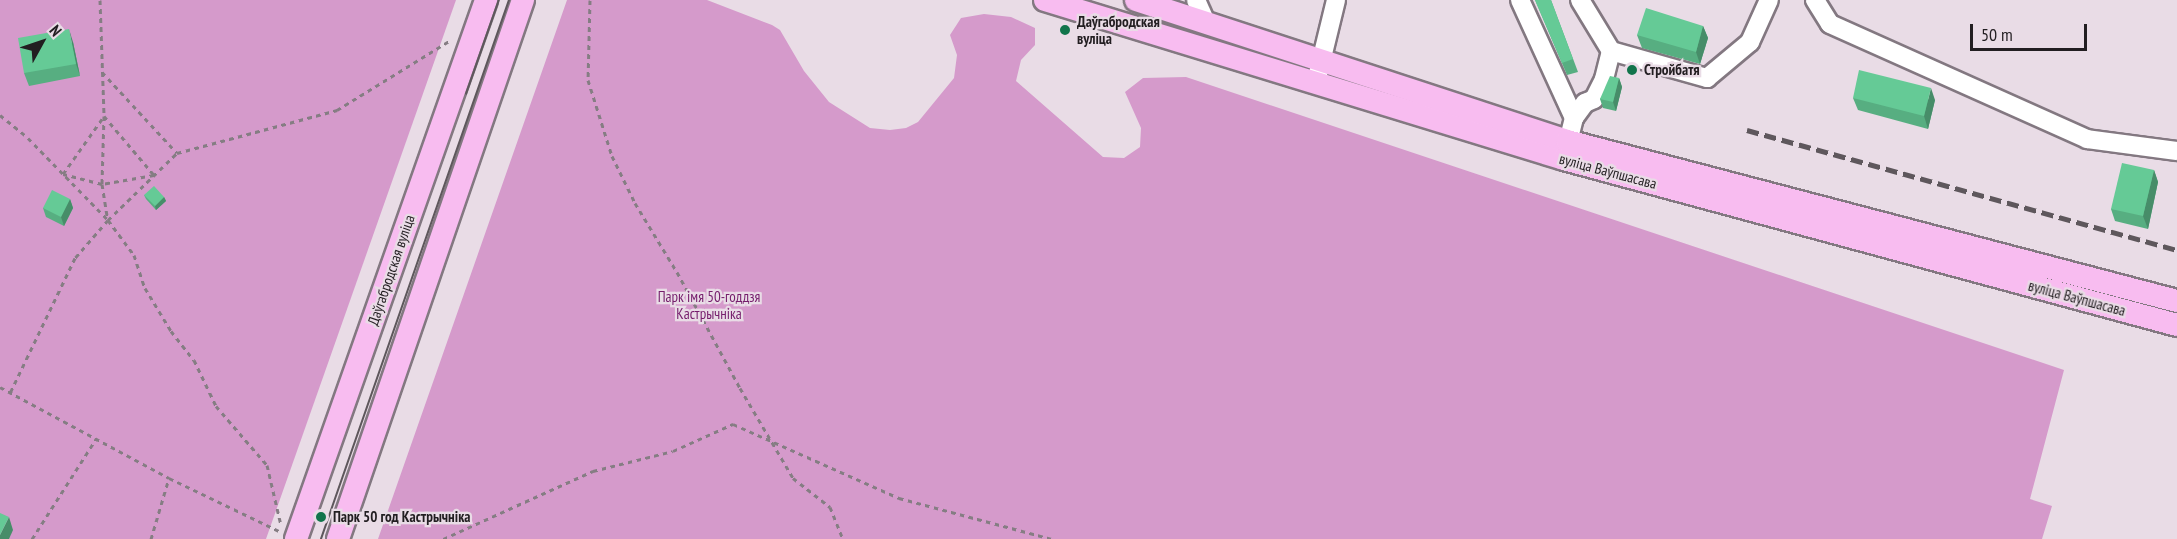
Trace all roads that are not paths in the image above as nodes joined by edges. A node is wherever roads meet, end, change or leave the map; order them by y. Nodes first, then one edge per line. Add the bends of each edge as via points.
1 (486, 0) edge
2 (523, 0) edge
3 (1044, 0) edge
4 (1136, 0) edge
5 (1196, 0) edge
6 (1336, 0) edge
7 (1520, 0) edge
8 (1580, 0) edge
9 (1769, 0) edge
10 (1815, 0) edge
11 (1206, 22) junction
12 (1611, 51) junction
13 (1322, 59) junction
14 (1316, 84) junction
15 (1574, 118) junction
16 (1565, 150) junction
17 (2177, 151) edge
18 (2177, 301) edge
19 (2177, 325) edge
20 (296, 539) edge
21 (338, 539) edge

1 - 20 main road, Даўгабродская вуліца
2 - 21 main road
3 - 14 main road, вуліца Ваўпшасава
4 - 11 main road, вуліца Ваўпшасава
5 - 11 lane
6 - 13 lane
7 - 15 lane
8 - 12 lane
9 - 12 lane via 1750,42 1707,78
10 - 17 lane via 1830,24 2087,139
11 - 13 main road, вуліца Ваўпшасава
12 - 15 lane via 1594,99 1585,103
13 - 14 lane
13 - 16 main road, вуліца Ваўпшасава
14 - 16 main road, вуліца Ваўпшасава
15 - 16 lane
16 - 18 main road, вуліца Ваўпшасава
16 - 19 main road, вуліца Ваўпшасава

